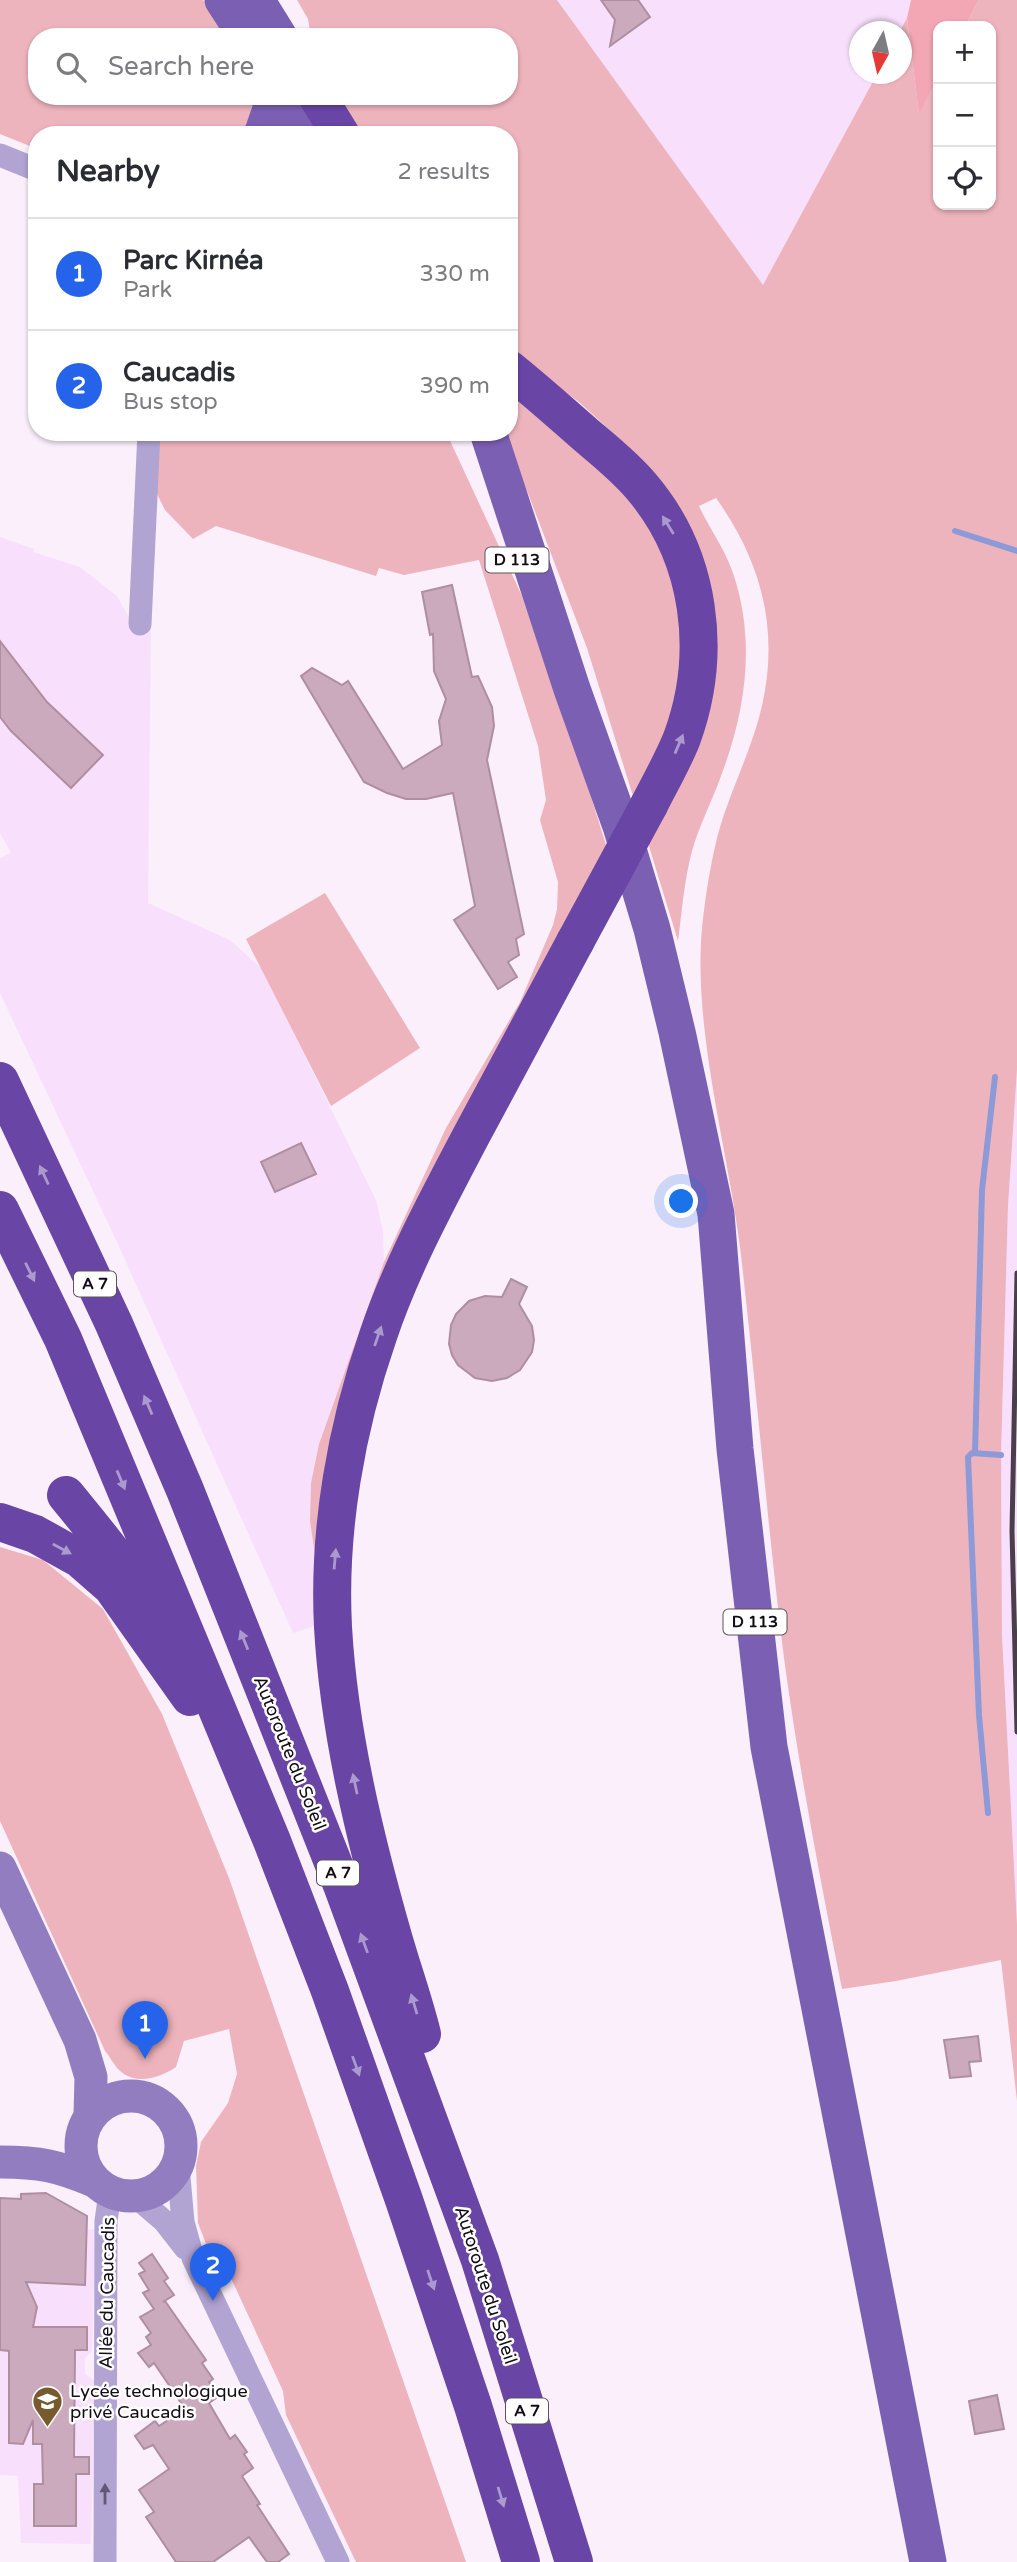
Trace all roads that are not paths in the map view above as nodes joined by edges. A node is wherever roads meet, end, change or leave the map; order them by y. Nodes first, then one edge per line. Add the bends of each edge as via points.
1 (223, 0) edge
2 (256, 0) edge
3 (241, 28) edge
4 (273, 28) edge
5 (271, 105) edge
6 (290, 105) edge
7 (322, 105) edge
8 (265, 126) edge
9 (303, 126) edge
10 (334, 126) edge
11 (0, 155) edge
12 (28, 166) edge
13 (518, 377) edge
14 (149, 441) edge
15 (467, 441) edge
16 (491, 441) edge
17 (140, 624) dead end
18 (572, 689) junction
19 (0, 1081) edge
20 (0, 1210) edge
21 (66, 1495) dead end
22 (0, 1522) edge
23 (190, 1697) junction
24 (272, 1841) junction
25 (0, 1868) edge
26 (80, 2039) junction
27 (132, 2095) junction
28 (86, 2123) junction
29 (0, 2162) edge
30 (38, 2162) junction
31 (178, 2166) junction
32 (113, 2190) junction
33 (193, 2258) junction
34 (480, 2260) junction
35 (104, 2562) edge
36 (338, 2562) edge
37 (521, 2562) edge
38 (573, 2562) edge
39 (929, 2562) edge

1 - 3 main road
2 - 4 main road
5 - 8 main road
6 - 9 main road
7 - 10 highway
11 - 12 street
34 -> 13 highway, bridge via 355,1784 334,1629 341,1493 350,1435 387,1312 431,1213 681,739 695,688 699,633 685,557 642,487
14 - 17 street
15 - 18 main road, D 113
16 - 18 main road, D 113
18 - 39 main road, D 113 via 652,929 716,1214 769,1747
34 -> 19 highway, Autoroute du Soleil / A 7 via 342,1885 184,1490 114,1324
20 -> 24 highway via 63,1339
21 - 23 highway via 143,1596
22 -> 23 highway via 35,1534 80,1559 112,1587
23 - 24 highway
24 -> 37 highway via 404,2200
25 - 26 street
26 - 27 street via 106,2073
26 - 28 street via 91,2077
27 - 28 street via 109,2101
27 - 31 street via 163,2106 174,2119 180,2134
28 - 30 street via 60,2150
28 - 32 street via 81,2157 86,2170
29 - 30 street
30 - 32 street
31 - 32 street via 161,2187
31 - 33 street via 183,2222
32 - 33 street via 164,2221
35 -> 32 street, Allée du Caucadis via 106,2221
33 - 36 street
34 - 38 highway, Autoroute du Soleil / A 7

